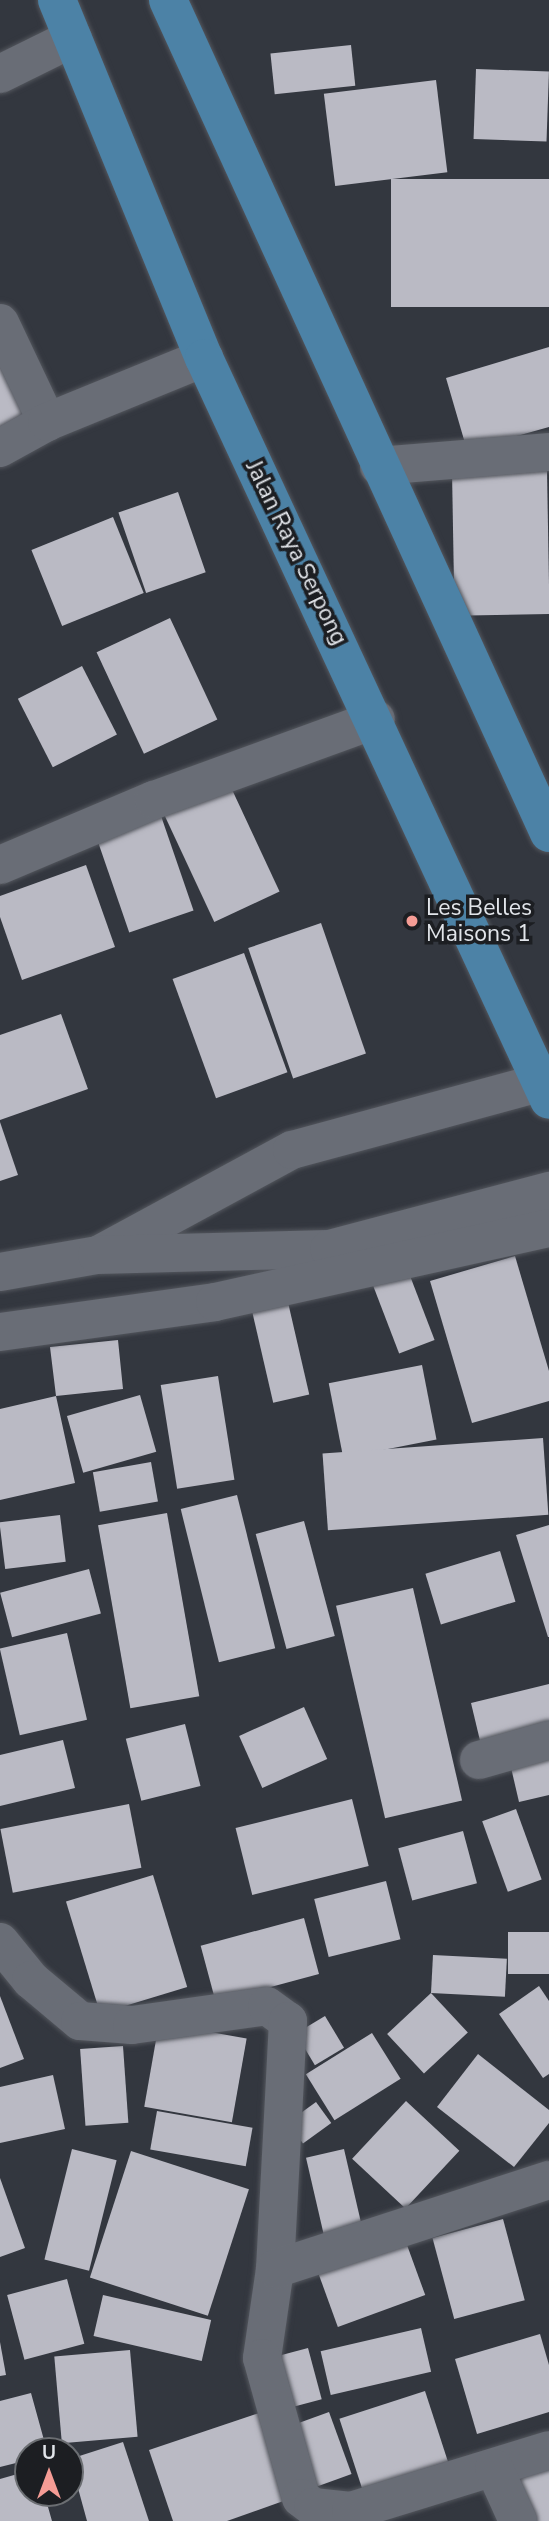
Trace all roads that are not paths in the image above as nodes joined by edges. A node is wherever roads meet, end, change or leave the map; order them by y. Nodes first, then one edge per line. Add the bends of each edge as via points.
1 (57, 0) edge
2 (168, 0) edge
3 (73, 38) junction
4 (0, 74) edge
5 (0, 323) edge
6 (204, 358) junction
7 (47, 422) junction
8 (0, 448) edge
9 (549, 452) edge
10 (379, 466) junction
11 (376, 719) junction
12 (549, 833) edge
13 (0, 865) edge
14 (545, 1091) edge
15 (549, 1191) edge
16 (549, 1228) edge
17 (97, 1255) junction
18 (0, 1272) edge
19 (0, 1332) edge
20 (549, 1740) edge
21 (479, 1759) dead end
22 (0, 1942) edge
23 (549, 2180) edge
24 (275, 2269) junction
25 (549, 2450) edge
26 (494, 2468) junction
27 (518, 2521) edge

1 - 3 main road, Jalan Raya Serpong
2 - 10 main road
3 - 4 street
3 - 6 main road, Jalan Raya Serpong
5 - 7 street
6 - 7 street
6 - 11 main road, Jalan Raya Serpong
7 - 8 street
9 - 10 street
10 - 12 main road
11 - 13 street
11 - 14 main road, Jalan Raya Serpong
14 - 17 street via 292,1150
15 - 17 street via 329,1249
16 - 19 street via 215,1302
17 - 18 street
20 - 21 street
22 - 24 street via 31,1980 80,2021 132,2025 267,2007 288,2021
23 - 24 street
24 - 26 street via 262,2358 301,2498 313,2507 351,2511
25 - 26 street
26 - 27 street

